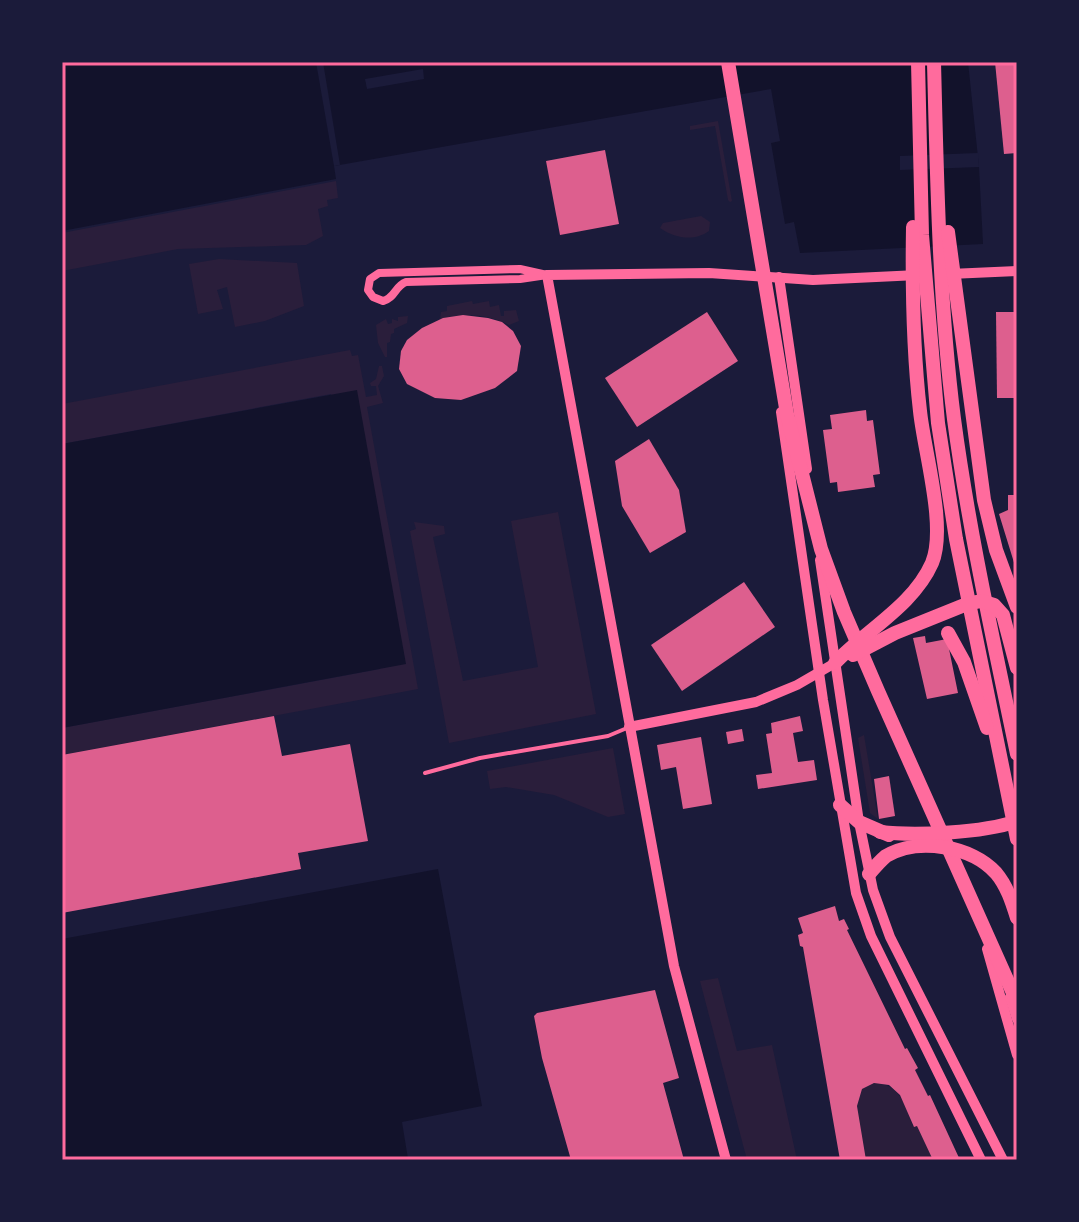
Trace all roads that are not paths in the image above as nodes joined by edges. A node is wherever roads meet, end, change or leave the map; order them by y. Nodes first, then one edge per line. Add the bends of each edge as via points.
1 (731, 62) edge
2 (918, 62) edge
3 (934, 62) edge
4 (919, 123) junction
5 (936, 124) junction
6 (1017, 271) edge
7 (547, 275) junction
8 (760, 276) junction
9 (779, 277) junction
10 (1017, 607) edge
11 (948, 633) dead end
12 (835, 663) junction
13 (1017, 668) edge
14 (820, 672) junction
15 (629, 727) junction
16 (1017, 754) edge
17 (425, 773) dead end
18 (840, 805) junction
19 (1017, 821) edge
20 (859, 822) junction
21 (880, 832) junction
22 (1017, 837) edge
23 (931, 840) junction
24 (908, 842) junction
25 (887, 856) junction
26 (869, 874) junction
27 (963, 882) junction
28 (1017, 918) edge
29 (990, 930) junction
30 (1017, 990) edge
31 (1017, 1002) edge
32 (1017, 1019) edge
33 (1017, 1055) edge
34 (726, 1160) edge
35 (981, 1160) edge
36 (1003, 1160) edge

1 - 27 highway via 787,414 814,526 844,612
1 - 29 highway via 792,412 813,503 849,610
2 - 4 highway
3 - 5 highway
4 - 12 highway via 914,337 938,540 917,588
4 - 22 highway via 923,259 938,423 956,539
5 - 10 highway via 981,484 996,550
5 - 16 highway via 942,283 955,420
6 - 9 street
7 - 7 street via 406,282 383,301 368,287 372,277 384,273 520,269
7 - 8 street
7 - 15 street
8 - 9 street
8 - 14 street
9 - 12 street
11 - 22 highway via 985,723
12 - 13 highway via 895,633 981,601 1003,615
12 - 14 street
12 - 20 street
14 - 15 street via 756,702
14 - 18 street
15 - 17 lane via 608,736
15 - 34 street via 676,975
18 - 20 highway
18 - 35 street via 852,879 871,936
19 - 23 highway
20 - 21 highway
20 - 26 street
21 - 23 highway
21 - 24 highway
23 - 24 highway
23 - 25 highway
23 - 28 highway via 983,861 1005,886
24 - 25 highway
25 - 26 highway
26 - 36 street via 890,937
27 - 31 highway
27 - 33 street
29 - 30 highway
29 - 32 street

